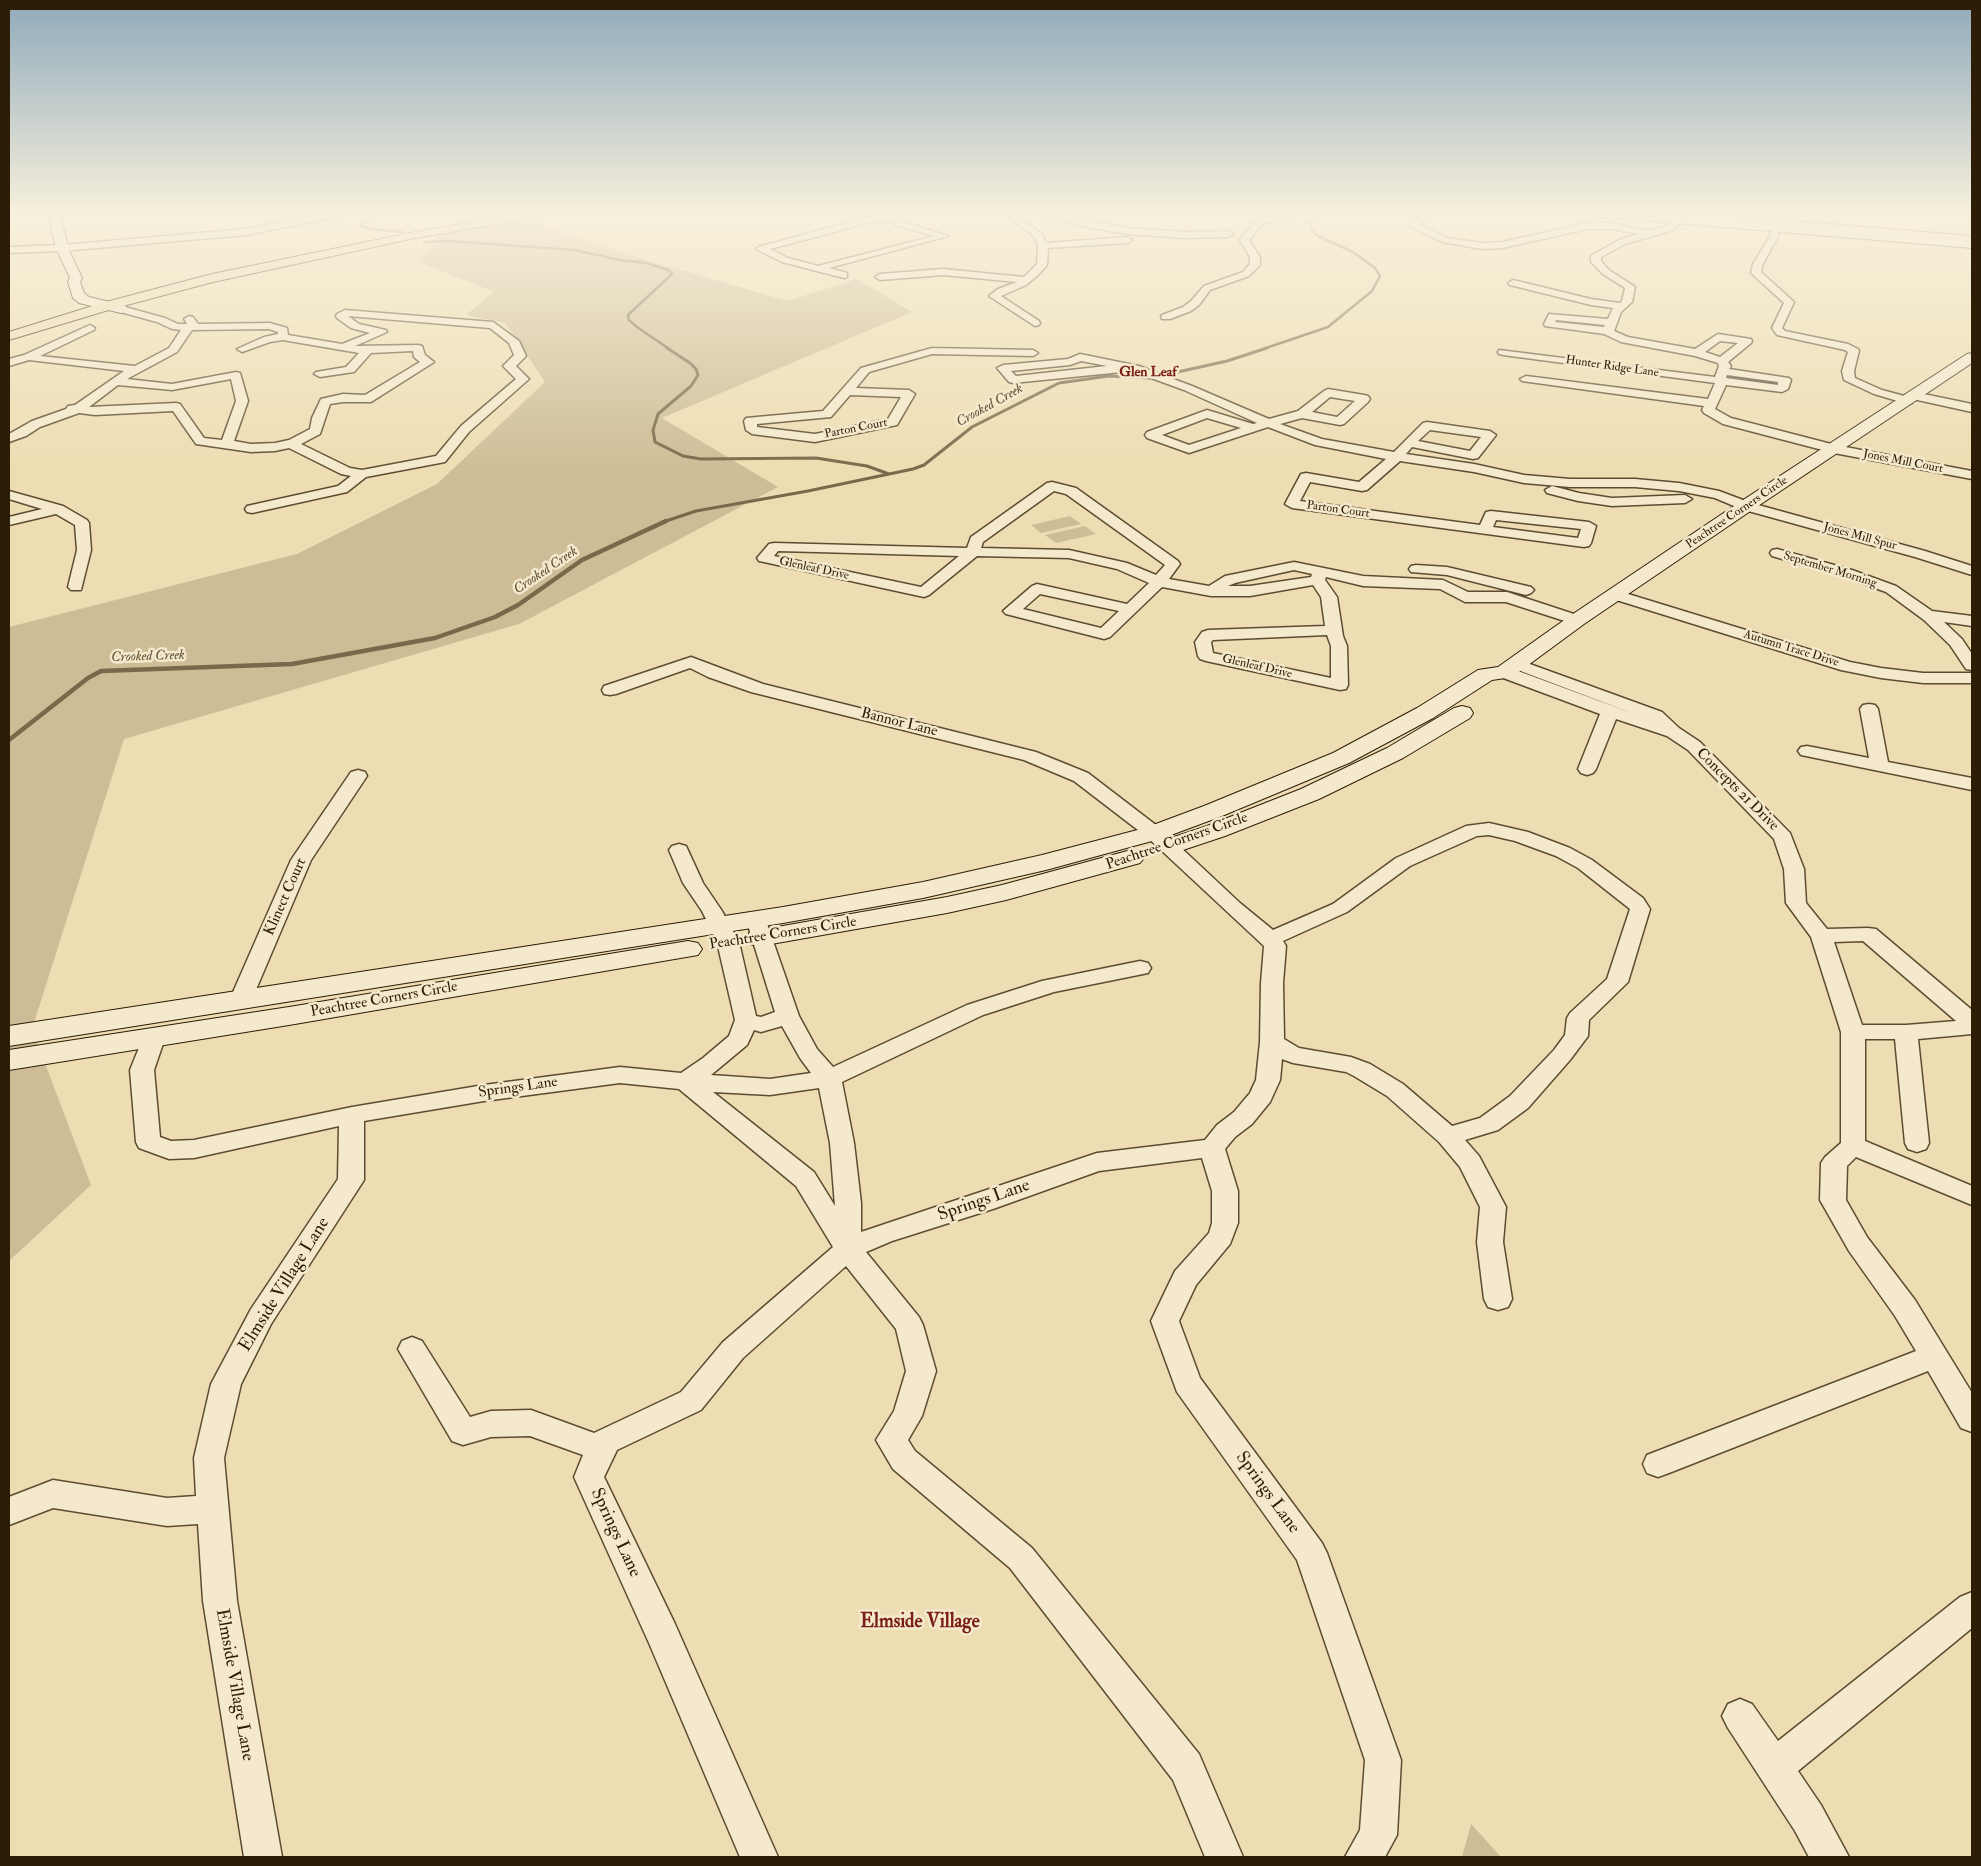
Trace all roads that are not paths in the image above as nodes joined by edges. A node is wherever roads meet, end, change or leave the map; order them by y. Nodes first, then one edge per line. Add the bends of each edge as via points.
1 (84, 300) joint
2 (106, 300) edge
3 (144, 300) edge
4 (1000, 300) edge
5 (1197, 300) edge
6 (1583, 300) edge
7 (1627, 300) edge
8 (1786, 300) edge
9 (120, 306) junction
10 (1621, 306) junction
11 (177, 313) junction
12 (79, 314) junction
13 (1166, 317) dead end
14 (162, 320) junction
15 (1035, 323) dead end
16 (90, 328) dead end
17 (188, 328) junction
18 (9, 336) edge
19 (283, 337) junction
20 (9, 344) edge
21 (342, 347) junction
22 (242, 350) dead end
23 (368, 350) junction
24 (1503, 352) dead end
25 (1697, 353) junction
26 (28, 356) junction
27 (1972, 357) edge
28 (1080, 358) junction
29 (9, 363) edge
30 (1126, 367) junction
31 (134, 369) junction
32 (320, 374) dead end
33 (1721, 376) junction
34 (1526, 379) dead end
35 (116, 381) junction
36 (84, 391) dead end
37 (847, 391) junction
38 (1751, 395) dead end
39 (1911, 398) junction
40 (1712, 403) junction
41 (58, 407) junction
42 (1972, 408) edge
43 (78, 409) junction
44 (46, 413) dead end
45 (1302, 414) dead end
46 (1268, 423) junction
47 (68, 426) dead end
48 (1254, 428) junction
49 (27, 430) junction
50 (9, 438) edge
51 (1410, 443) junction
52 (227, 444) junction
53 (291, 444) junction
54 (1834, 448) junction
55 (1396, 457) junction
56 (362, 474) junction
57 (1972, 475) edge
58 (1524, 479) junction
59 (1660, 485) junction
60 (1362, 487) junction
61 (12, 498) edge
62 (1667, 499) junction
63 (1743, 508) junction
64 (58, 509) junction
65 (252, 509) dead end
66 (1347, 512) junction
67 (9, 521) edge
68 (1485, 530) junction
69 (973, 552) junction
70 (1776, 553) dead end
71 (1972, 571) edge
72 (1318, 575) junction
73 (1346, 578) junction
74 (1159, 582) junction
75 (76, 587) dead end
76 (1615, 594) junction
77 (1130, 609) junction
78 (1585, 614) junction
79 (1926, 614) junction
80 (1972, 621) edge
81 (1334, 630) junction
82 (1972, 665) edge
83 (1510, 668) junction
84 (1972, 678) edge
85 (610, 690) dead end
86 (1870, 709) dead end
87 (1610, 712) junction
88 (1673, 732) junction
89 (1807, 750) dead end
90 (1876, 764) junction
91 (1587, 769) dead end
92 (358, 776) dead end
93 (1972, 784) edge
94 (1161, 840) junction
95 (679, 850) dead end
96 (760, 928) junction
97 (723, 934) junction
98 (1821, 936) junction
99 (1271, 939) junction
100 (1140, 968) dead end
101 (241, 999) junction
102 (788, 1016) junction
103 (746, 1020) junction
104 (1972, 1022) edge
105 (1972, 1027) edge
106 (1853, 1032) junction
107 (1906, 1032) junction
108 (9, 1036) edge
109 (153, 1038) junction
110 (1272, 1042) junction
111 (9, 1060) edge
112 (829, 1078) junction
113 (685, 1082) junction
114 (352, 1115) junction
115 (1448, 1136) junction
116 (1917, 1143) dead end
117 (1853, 1146) junction
118 (1212, 1148) junction
119 (1972, 1196) edge
120 (848, 1249) junction
121 (1498, 1299) dead end
122 (412, 1348) dead end
123 (1935, 1356) junction
124 (1972, 1419) edge
125 (602, 1449) junction
126 (1658, 1464) dead end
127 (213, 1510) junction
128 (9, 1511) edge
129 (1972, 1608) edge
130 (1740, 1716) dead end
131 (1774, 1767) junction
132 (263, 1857) edge
133 (759, 1857) edge
134 (1224, 1857) edge
135 (1364, 1857) edge
136 (1830, 1857) edge

1 - 9 street
1 - 12 main road via 86,305
2 - 9 street
3 - 9 main road
4 - 15 street
5 - 13 street via 1187,310
6 - 10 street
7 - 10 street, Hunter Ridge Lane
8 - 39 street via 1788,306 1777,328 1781,333 1848,347 1854,351 1848,372 1850,380 1878,392
9 - 11 street
9 - 12 main road
9 - 14 street
9 - 20 main road
10 - 25 street, Hunter Ridge Lane via 1608,332 1625,340
11 - 14 street
11 - 17 street via 190,319 193,324
12 - 18 main road
14 - 17 street
16 - 26 street
17 - 19 street via 270,326 283,330
17 - 31 street via 173,350
19 - 21 street
19 - 22 street via 268,339
21 - 23 street
21 - 56 street via 382,332 355,326 341,316 345,313 494,325 514,341 520,356 509,366 523,379 465,429 440,459
23 - 32 street via 350,370
23 - 53 street via 418,348 420,357 428,362 367,399 343,398 325,402 316,432
24 - 33 street, Hunter Ridge Lane
25 - 33 street, Hunter Ridge Lane
25 - 33 street via 1718,337 1747,341
26 - 29 street
26 - 31 street
27 - 39 street, Peachtree Corners Circle
28 - 30 street, Parton Court
28 - 30 street, Parton Court via 1070,362 1003,368 1013,380
28 - 37 street, Parton Court via 932,352 865,370
30 - 46 street, Parton Court via 1145,370
31 - 35 street
33 - 38 street, Hunter Ridge Lane
33 - 40 street
34 - 40 street, Hunter Ridge Lane
35 - 43 street
35 - 52 street via 172,387 236,375 242,400
36 - 41 street
37 - 37 street, Parton Court via 827,414 750,421 752,430 815,438 893,422 909,394
39 - 42 street
39 - 54 street, Peachtree Corners Circle
40 - 54 street via 1708,410 1727,421
41 - 43 street
41 - 44 street
43 - 49 street
43 - 52 street via 95,411 176,406 200,441
45 - 46 street
46 - 48 street
46 - 55 street, Parton Court via 1319,442
47 - 49 street
48 - 48 street via 1208,414 1151,435 1189,450
49 - 50 street
51 - 51 street, Parton Court via 1427,426 1490,435 1474,455
51 - 55 street, Parton Court
52 - 53 street via 275,448
53 - 56 street via 346,471
54 - 57 street, Jones Mill Court
54 - 63 street, Peachtree Corners Circle
55 - 58 street, Parton Court
55 - 60 street, Parton Court
56 - 65 street via 342,489
58 - 59 street, Parton Court
58 - 62 street, Parton Court via 1578,497 1612,502
59 - 62 street
59 - 63 street, Parton Court via 1719,495
60 - 66 street
60 - 66 street, Parton Court via 1306,477 1292,504
61 - 64 street
62 - 63 street, Parton Court via 1699,500
63 - 71 street, Jones Mill Spur via 1910,551
63 - 76 street, Peachtree Corners Circle
64 - 67 street
64 - 75 street via 82,523 84,550
66 - 68 street, Parton Court
68 - 68 street, Parton Court via 1491,515 1589,526 1584,543
69 - 69 street, Glenleaf Drive via 774,547 764,558 924,592
69 - 74 street, Glenleaf Drive via 1069,554 1122,566
69 - 74 street, Glenleaf Drive via 976,540 1052,486 1071,492 1173,564
70 - 79 street, September Morning via 1891,589
72 - 73 street, Glenleaf Drive
72 - 74 street, Glenleaf Drive via 1250,591 1210,590
72 - 81 street, Glenleaf Drive via 1329,597
73 - 78 street, Glenleaf Drive via 1443,585 1465,597 1507,596
73 - 78 street, Glenleaf Drive via 1414,568 1447,571 1505,584
74 - 77 street, Glenleaf Drive
76 - 78 street, Peachtree Corners Circle
76 - 84 street, Autumn Trace Drive via 1847,666 1906,676
77 - 77 street, Glenleaf Drive via 1104,634 1011,611 1038,589
78 - 83 street, Peachtree Corners Circle
79 - 80 street
79 - 82 street, September Morning via 1956,642
81 - 81 street, Glenleaf Drive via 1339,646 1340,685 1206,656 1203,642 1208,635
83 - 87 street, Concepts 21 Drive
83 - 88 street, Concepts 21 Drive via 1656,716
83 - 94 street, Peachtree Corners Circle via 1507,684 1395,753 1310,794 1216,831
85 - 94 street, Bannor Lane via 691,662 757,688 1030,756 1081,777
86 - 90 street via 1880,763
87 - 88 street, Concepts 21 Drive
87 - 91 street
88 - 98 street, Concepts 21 Drive via 1694,746 1783,837 1794,869 1796,903
89 - 90 street
90 - 93 street
92 - 101 street, Klinect Court via 300,860
94 - 96 street, Peachtree Corners Circle via 1091,871 947,905
94 - 99 street
95 - 97 street via 693,883
96 - 97 street, Peachtree Corners Circle
96 - 102 street
97 - 101 street, Peachtree Corners Circle
97 - 103 street
97 - 109 street, Peachtree Corners Circle
98 - 104 street via 1868,934
98 - 106 street, Concepts 21 Drive
99 - 110 street via 1275,946
99 - 115 street via 1340,908 1403,862 1473,830 1490,829 1521,836 1563,852 1585,864 1636,902 1640,909 1617,982 1578,1018 1576,1036 1562,1055 1519,1102 1489,1124
100 - 112 street, Springs Lane via 1050,986 975,1010
101 - 108 street, Peachtree Corners Circle
102 - 103 street via 761,1025
102 - 112 street via 808,1053
103 - 113 street via 739,1040
105 - 107 street
106 - 107 street
106 - 117 street, Concepts 21 Drive
107 - 116 street
109 - 111 street, Peachtree Corners Circle
109 - 114 street via 142,1070 148,1142 169,1150 194,1149
110 - 115 street via 1293,1056 1351,1065 1362,1070 1395,1090
110 - 118 street via 1268,1080 1261,1096
112 - 113 street, Springs Lane via 770,1087
112 - 120 street via 842,1143 848,1203
113 - 114 street, Springs Lane via 620,1075
113 - 120 street via 805,1179
114 - 127 street, Elmside Village Lane via 351,1180 261,1317 226,1384 209,1458
115 - 121 street via 1470,1162 1494,1207 1490,1242
117 - 119 street
117 - 123 street via 1834,1163 1833,1200 1858,1244
118 - 120 street, Springs Lane via 1097,1162 883,1234
118 - 135 street, Springs Lane via 1225,1192 1225,1223 1221,1237 1185,1279 1165,1321 1187,1383 1312,1553 1383,1760 1378,1835
120 - 125 street, Springs Lane via 733,1350 691,1400 606,1441
120 - 134 street via 909,1325 921,1371 907,1416 891,1440 904,1460 1021,1558 1186,1767
122 - 125 street via 463,1432 491,1424 531,1423
123 - 124 street
123 - 126 street
125 - 133 street, Springs Lane via 589,1477 663,1635
127 - 128 street via 167,1512 53,1494
127 - 132 street, Elmside Village Lane via 220,1601
129 - 131 street
130 - 131 street
131 - 136 street

